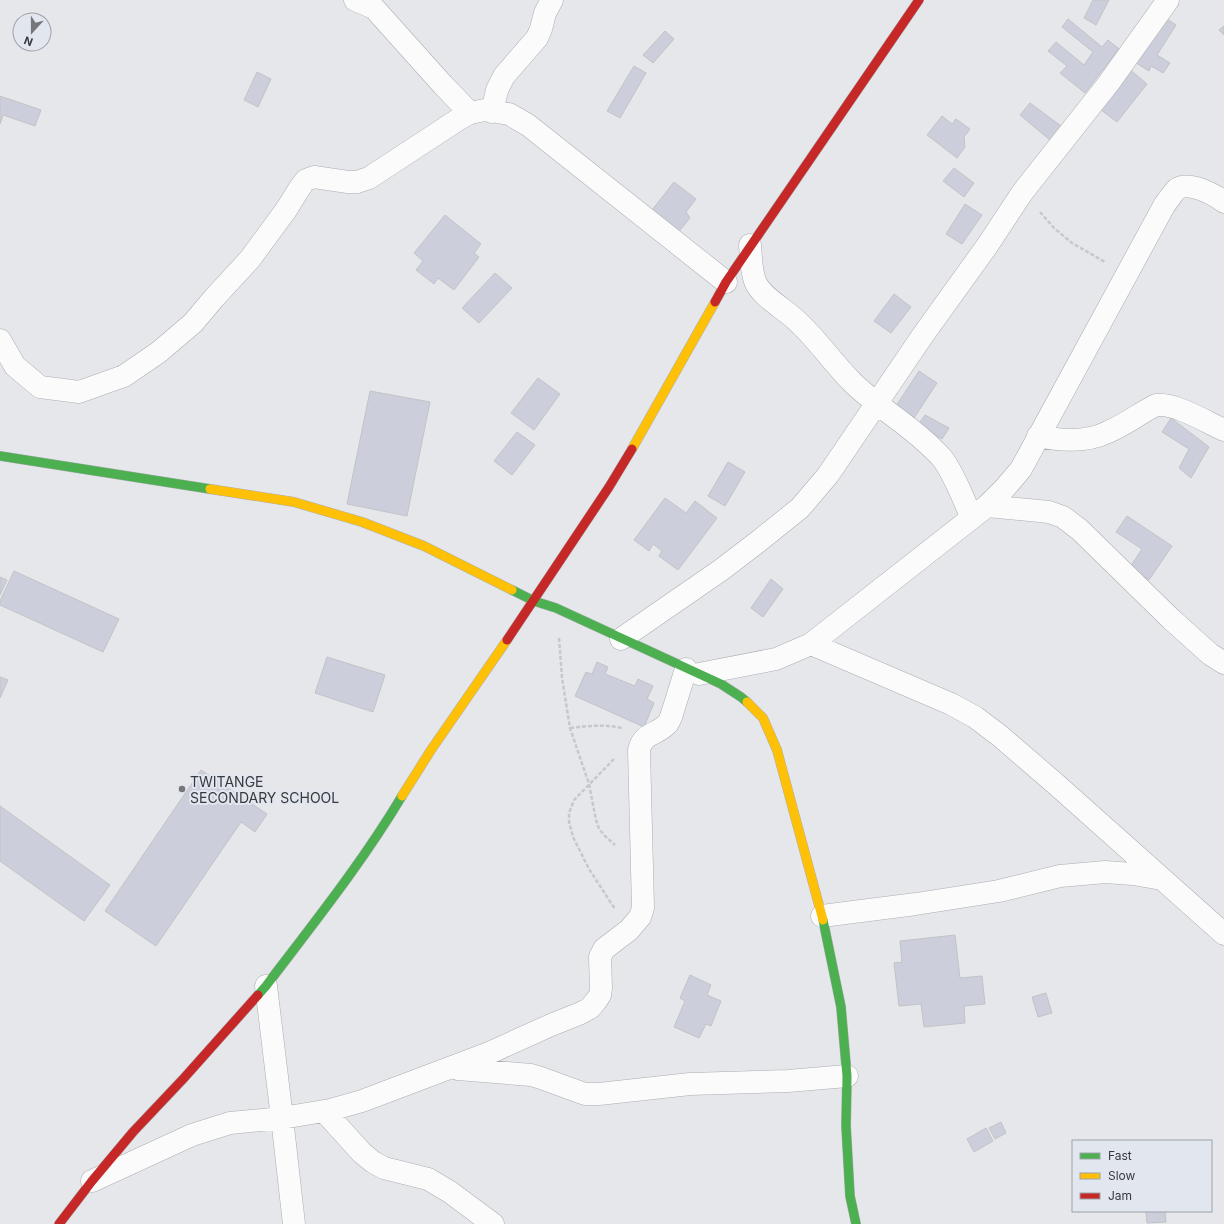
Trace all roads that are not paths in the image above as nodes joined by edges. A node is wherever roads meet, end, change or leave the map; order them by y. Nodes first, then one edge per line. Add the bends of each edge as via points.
1 (355, 0) edge
2 (552, 0) edge
3 (920, 0) edge
4 (1168, 0) edge
5 (492, 112) junction
6 (470, 113) junction
7 (1224, 202) edge
8 (750, 245) junction
9 (726, 282) junction
10 (0, 340) edge
11 (876, 404) junction
12 (1224, 430) edge
13 (1038, 436) junction
14 (0, 456) edge
15 (980, 512) junction
16 (534, 601) junction
17 (621, 639) junction
18 (812, 644) junction
19 (1224, 662) edge
20 (693, 672) junction
21 (1162, 879) junction
22 (822, 916) junction
23 (1224, 934) edge
24 (266, 986) junction
25 (450, 1068) junction
26 (846, 1076) junction
27 (324, 1111) junction
28 (282, 1118) junction
29 (92, 1181) junction
30 (59, 1224) edge
31 (294, 1224) edge
32 (493, 1224) edge
33 (856, 1224) edge

1 - 6 street via 374,8
2 - 5 street via 536,38 504,76 497,90
3 - 8 street
4 - 11 street via 1095,101 1022,193
5 - 6 street via 485,110
5 - 9 street via 509,114 528,126
6 - 10 street via 369,178 357,182 314,177 306,180 250,259 193,323 159,352 124,376 79,392 40,387 15,366
7 - 13 street via 1204,190 1187,186 1177,189 1165,204
8 - 9 street
8 - 11 street via 755,282 761,291 813,336 852,382
9 - 16 street via 609,487
11 - 15 street via 934,450
11 - 17 street via 828,475 800,508 721,570
12 - 13 street via 1162,404 1090,439 1055,440
13 - 15 street via 1021,469
14 - 16 street via 294,502 362,522 424,546
15 - 18 street
15 - 19 street via 1049,512 1063,517 1080,530 1176,624 1210,654
16 - 17 street via 556,608
16 - 24 street via 431,750 383,828
17 - 20 street
18 - 20 street via 776,659
18 - 21 street via 951,704 975,717 1052,781
20 - 22 street via 721,684 741,697 763,718 777,750
20 - 25 street via 667,724 647,736 641,743 639,750 643,908 640,917 604,949 600,957 600,995 590,1008 581,1013
21 - 22 street via 1105,872 1060,876 916,904
21 - 23 street
22 - 26 street via 841,1007
24 - 28 street
24 - 29 street via 133,1132
25 - 26 street via 531,1075 585,1094 690,1084 788,1081
25 - 27 street via 362,1101
26 - 33 street via 850,1196
27 - 28 street
27 - 32 street via 373,1162 384,1168 428,1179
28 - 29 street via 230,1123 192,1135
28 - 31 street
29 - 30 street

